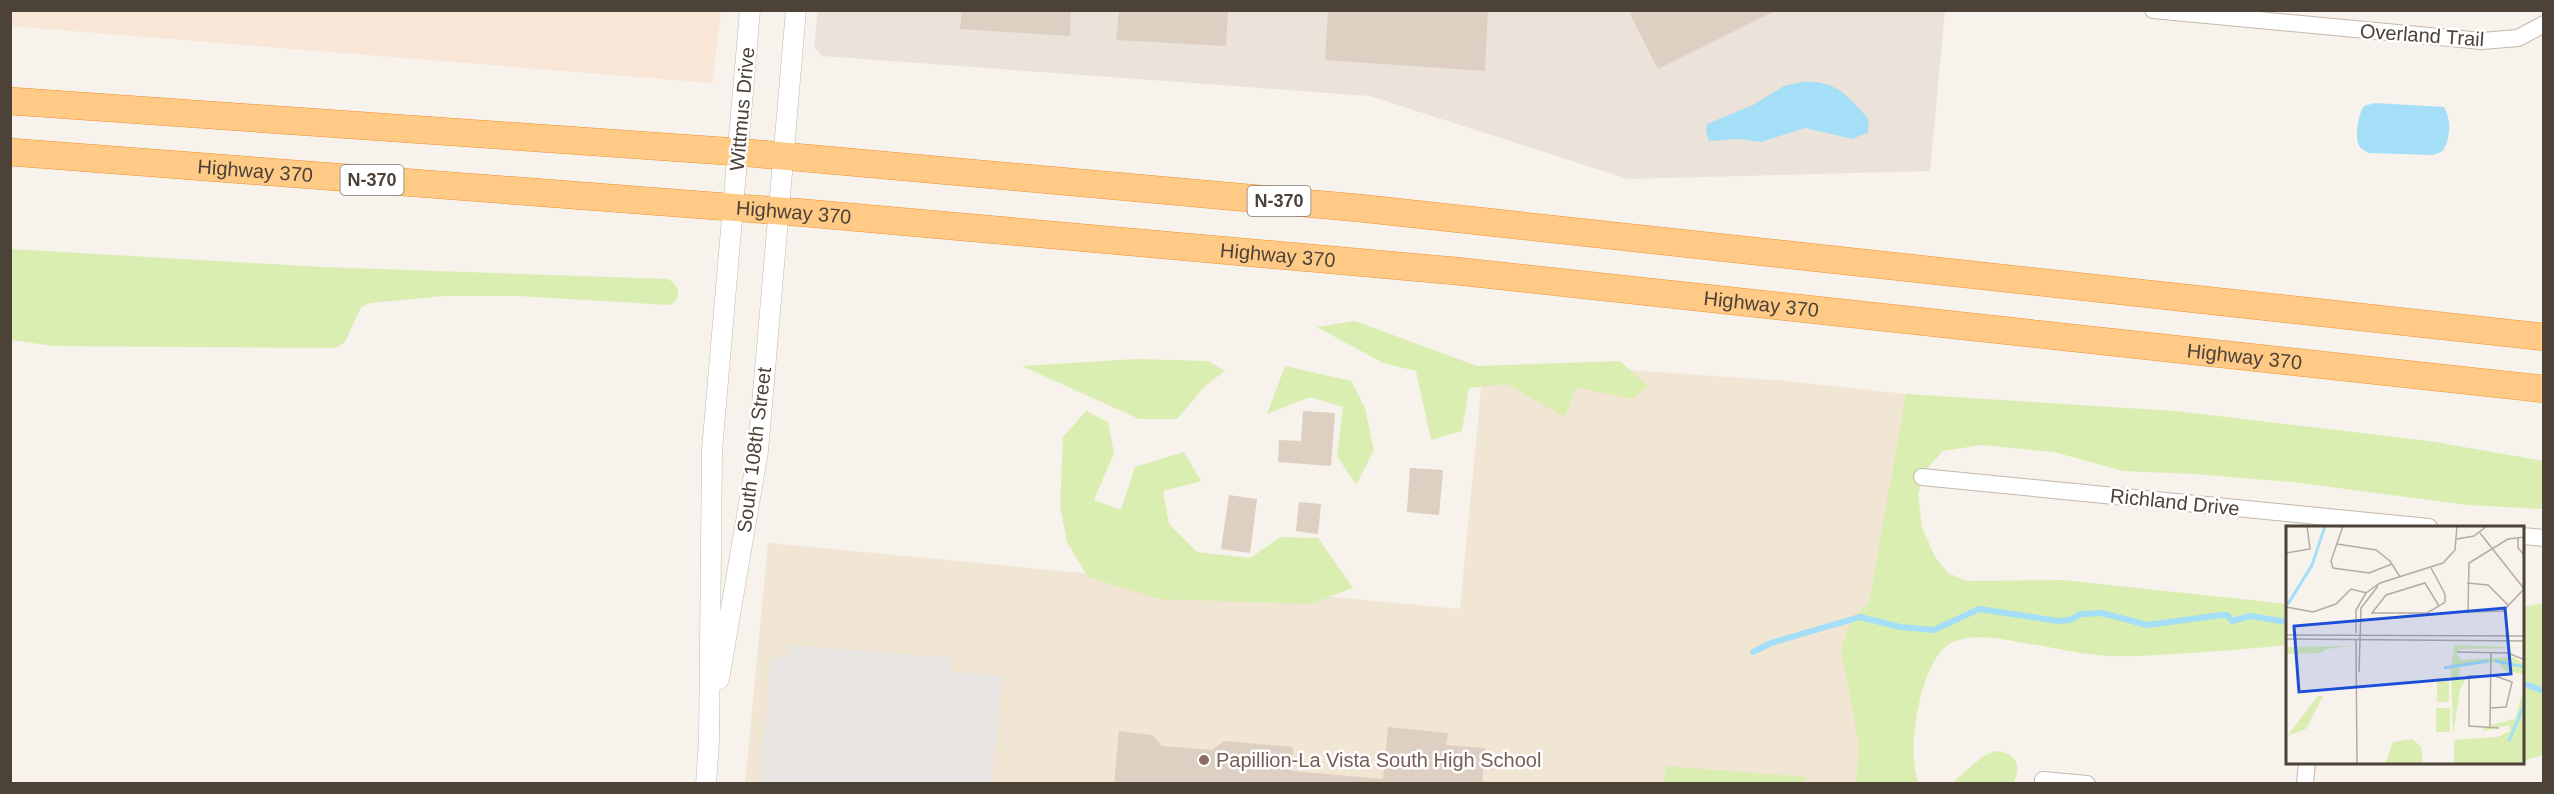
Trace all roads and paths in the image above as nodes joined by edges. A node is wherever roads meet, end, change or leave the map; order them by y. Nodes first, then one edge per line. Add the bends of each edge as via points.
1 (750, 10) edge
2 (796, 10) edge
3 (2153, 10) edge
4 (2544, 24) edge
5 (10, 101) edge
6 (10, 152) edge
7 (738, 152) junction
8 (783, 157) junction
9 (733, 207) junction
10 (779, 211) junction
11 (2544, 337) edge
12 (2544, 370) edge
13 (2407, 374) junction
14 (2544, 389) edge
15 (2544, 408) edge
16 (1922, 477) dead end
17 (2329, 522) edge
18 (2409, 526) edge
19 (2524, 536) edge
20 (2544, 538) edge
21 (709, 741) junction
22 (2307, 764) edge
23 (2043, 782) edge
24 (705, 783) edge
25 (2087, 783) edge
26 (2305, 783) edge

1 - 7 street, Wittmus Drive
2 - 8 street
3 - 4 street, Overland Trail via 2482,42 2518,38
5 - 7 highway, N-370
6 - 9 highway, Highway 370 / N-370
7 - 8 highway, N-370
7 - 9 street, Wittmus Drive
8 - 10 street, South 108th Street
8 - 11 highway, N-370 via 1359,208
9 - 10 highway, Highway 370 / N-370
9 - 21 street, South 108th Street via 712,450
10 - 13 highway, Highway 370 / N-370 via 1456,271
10 - 21 street, South 108th Street via 758,451
12 - 13 highway
13 - 14 highway, Highway 370 / N-370
13 - 15 highway via 2504,402
16 - 17 street, Richland Drive
17 - 18 street, Richland Drive
19 - 20 street
21 - 24 street, South 108th Street
22 - 26 street
23 - 25 street

